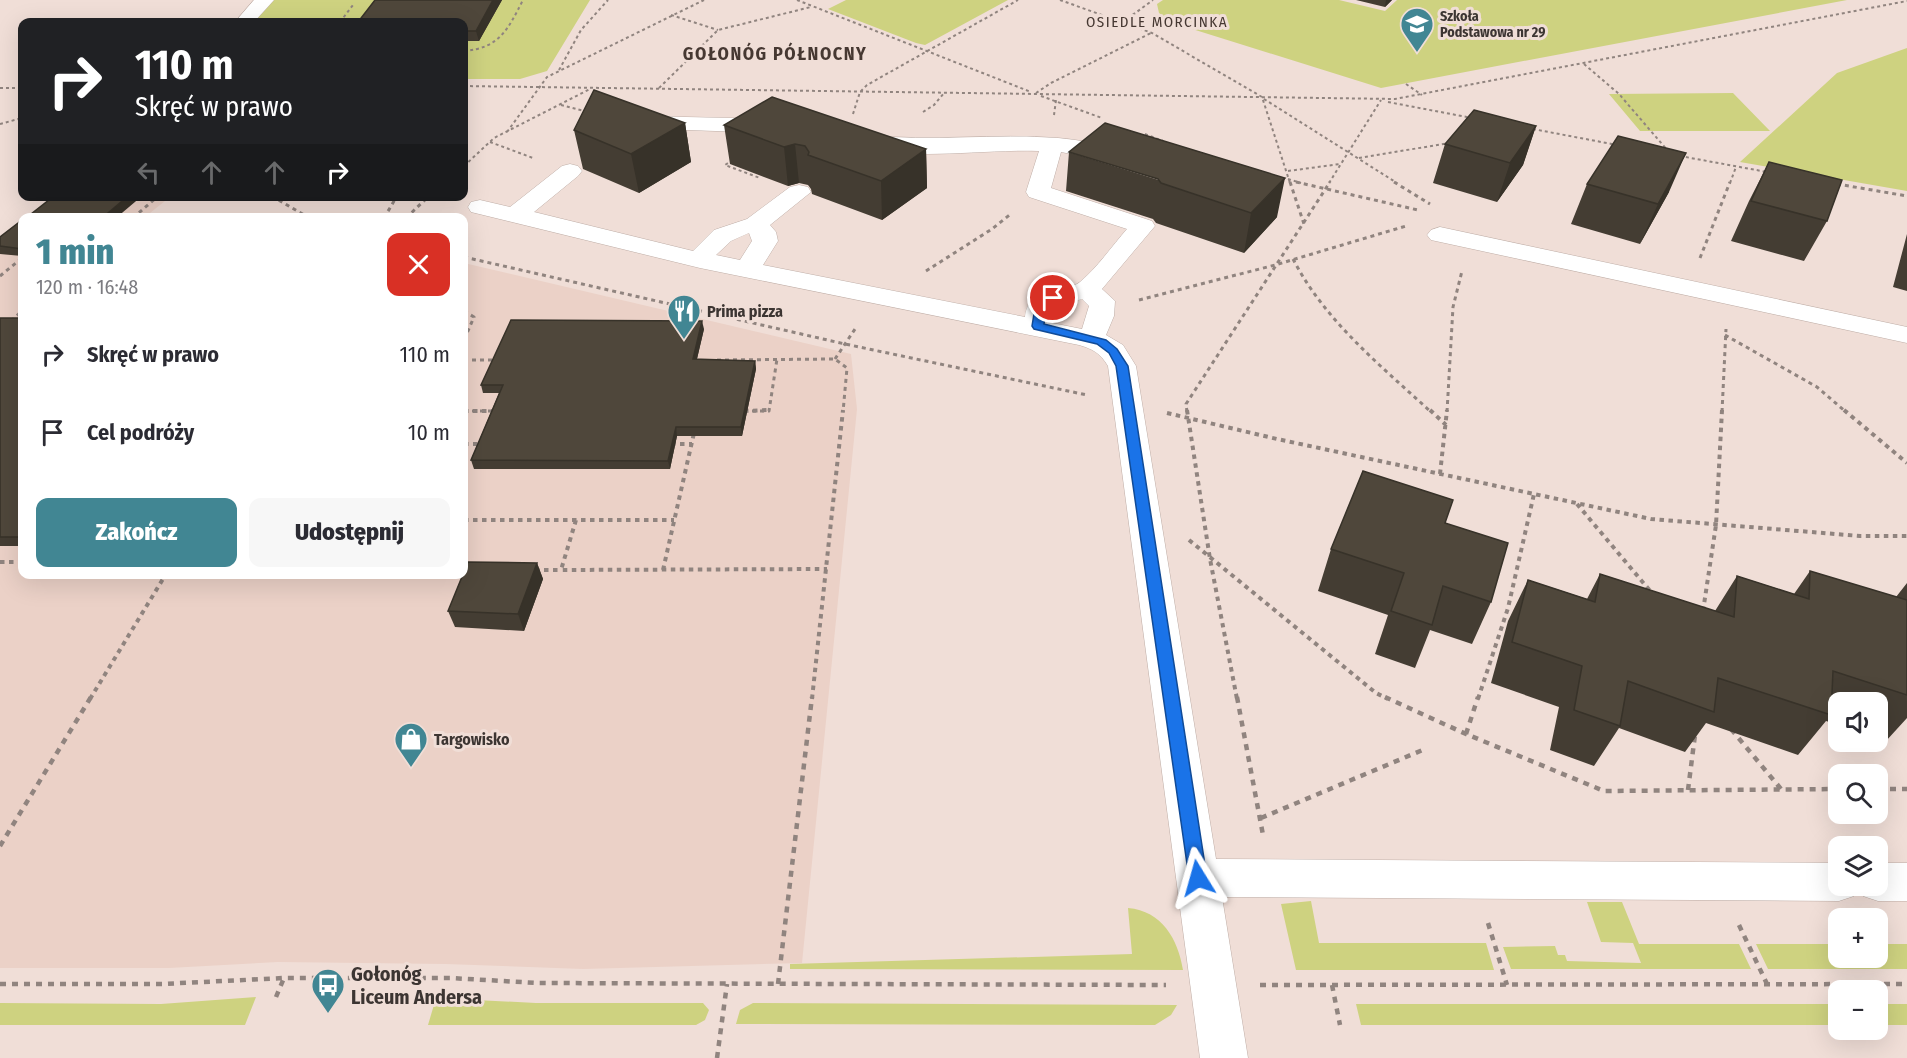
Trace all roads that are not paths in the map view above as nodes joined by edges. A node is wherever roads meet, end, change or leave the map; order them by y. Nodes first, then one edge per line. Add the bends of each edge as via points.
1 (265, 0) edge
2 (248, 18) edge
3 (629, 124) edge
4 (790, 128) edge
5 (845, 139) edge
6 (1052, 145) junction
7 (1137, 162) edge
8 (570, 171) dead end
9 (799, 192) edge
10 (480, 207) dead end
11 (514, 216) junction
12 (754, 225) junction
13 (1440, 235) dead end
14 (700, 260) junction
15 (747, 269) junction
16 (1095, 300) junction
17 (1038, 326) junction
18 (1907, 335) edge
19 (1089, 339) junction
20 (1198, 878) junction
21 (1828, 882) edge
22 (1888, 882) edge
23 (1907, 882) edge
24 (1224, 1058) edge

1 - 2 street
3 - 4 street
5 - 6 street via 877,144
6 - 7 street via 1096,149
6 - 16 street via 1038,192 1143,226
8 - 11 street
9 - 12 street
10 - 11 street
11 - 14 street
12 - 14 street via 720,235
12 - 15 street via 763,232 765,241
13 - 18 street
14 - 15 street
15 - 17 street
16 - 17 street via 1064,293 1053,298 1040,308
16 - 19 street via 1098,324
17 - 19 street
19 - 20 street via 1113,351 1122,366
20 - 21 street
20 - 24 street
22 - 23 street

